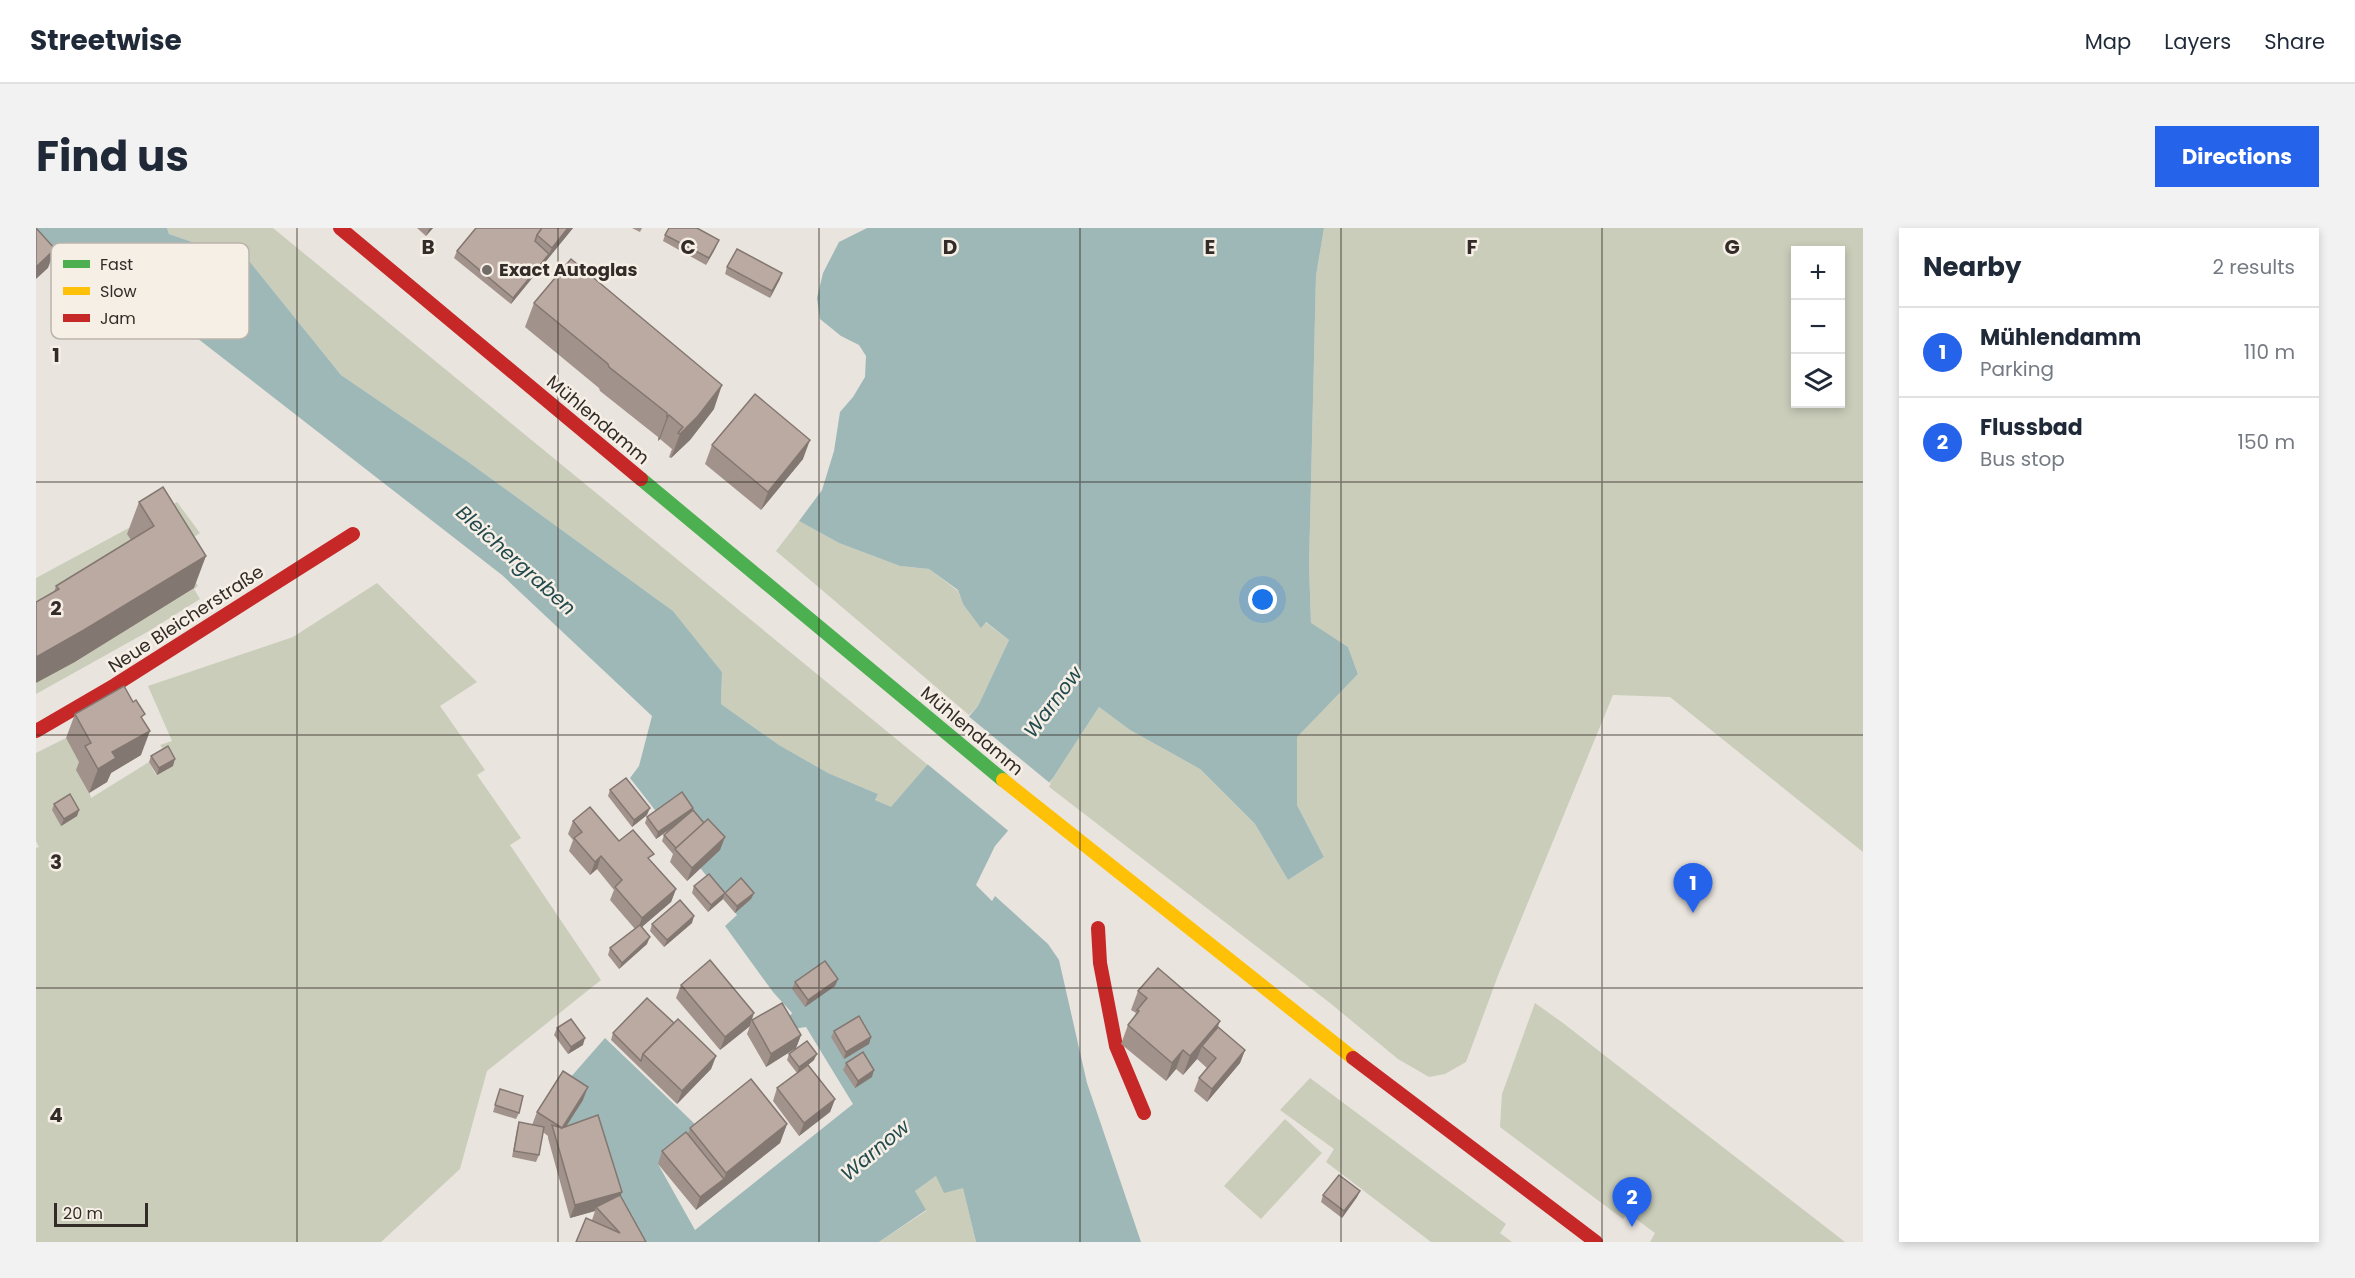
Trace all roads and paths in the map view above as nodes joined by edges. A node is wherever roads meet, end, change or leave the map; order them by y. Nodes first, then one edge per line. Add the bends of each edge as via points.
1 (340, 228) edge
2 (353, 534) dead end
3 (36, 732) edge
4 (1098, 928) dead end
5 (1144, 1113) dead end
6 (1596, 1242) edge

1 - 6 main road, Mühlendamm via 1039,810 1399,1094
2 - 3 main road, Neue Bleicherstraße
4 - 5 main road via 1116,1046

